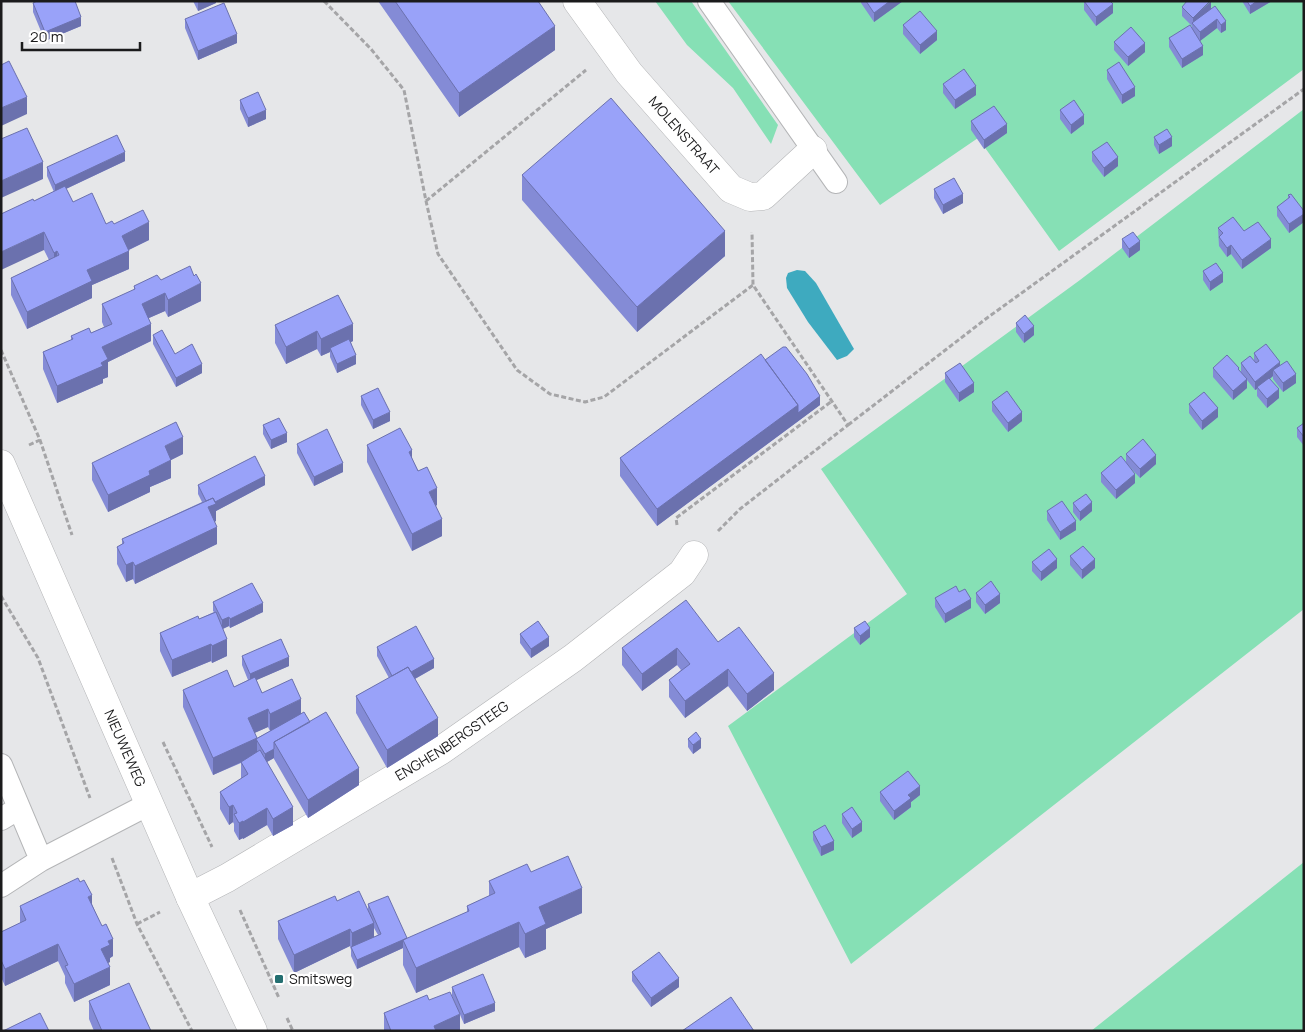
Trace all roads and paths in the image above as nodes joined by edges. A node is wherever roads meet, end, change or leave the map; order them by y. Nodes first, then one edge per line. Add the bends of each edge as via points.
1 (324, 1) edge
2 (577, 1) edge
3 (709, 1) edge
4 (612, 50) junction
5 (1304, 89) edge
6 (813, 150) junction
7 (836, 182) dead end
8 (750, 197) junction
9 (426, 200) junction
10 (753, 285) junction
11 (1, 350) edge
12 (832, 401) junction
13 (848, 425) junction
14 (1, 464) edge
15 (74, 540) dead end
16 (688, 564) junction
17 (160, 736) dead end
18 (1, 766) edge
19 (149, 804) junction
20 (10, 813) edge
21 (41, 860) junction
22 (227, 878) junction
23 (1, 886) edge
24 (190, 898) junction
25 (281, 1004) dead end
26 (285, 1013) dead end
27 (253, 1031) edge
28 (293, 1031) edge

1 - 9 path via 371,48 404,90
2 - 4 street, MOLENSTRAAT
3 - 6 lane
4 - 8 street, MOLENSTRAAT via 731,189
4 - 9 path
5 - 13 path via 987,318
6 - 7 lane
6 - 8 street via 763,196
8 - 10 path
9 - 10 path via 438,254 516,370 550,394 585,402 604,397
10 - 12 path
11 - 15 path via 40,440
12 - 13 path
12 - 16 path via 676,518
13 - 16 path via 740,509
14 - 19 street, NIEUWEWEG
16 - 22 street, ENGHENBERGSTEEG via 572,658 440,751
17 - 22 path
18 - 20 lane
19 - 21 lane
19 - 24 street, NIEUWEWEG
20 - 21 lane
21 - 23 lane
22 - 24 street, ENGHENBERGSTEEG
22 - 25 path
24 - 27 street, NIEUWEWEG
26 - 28 path

